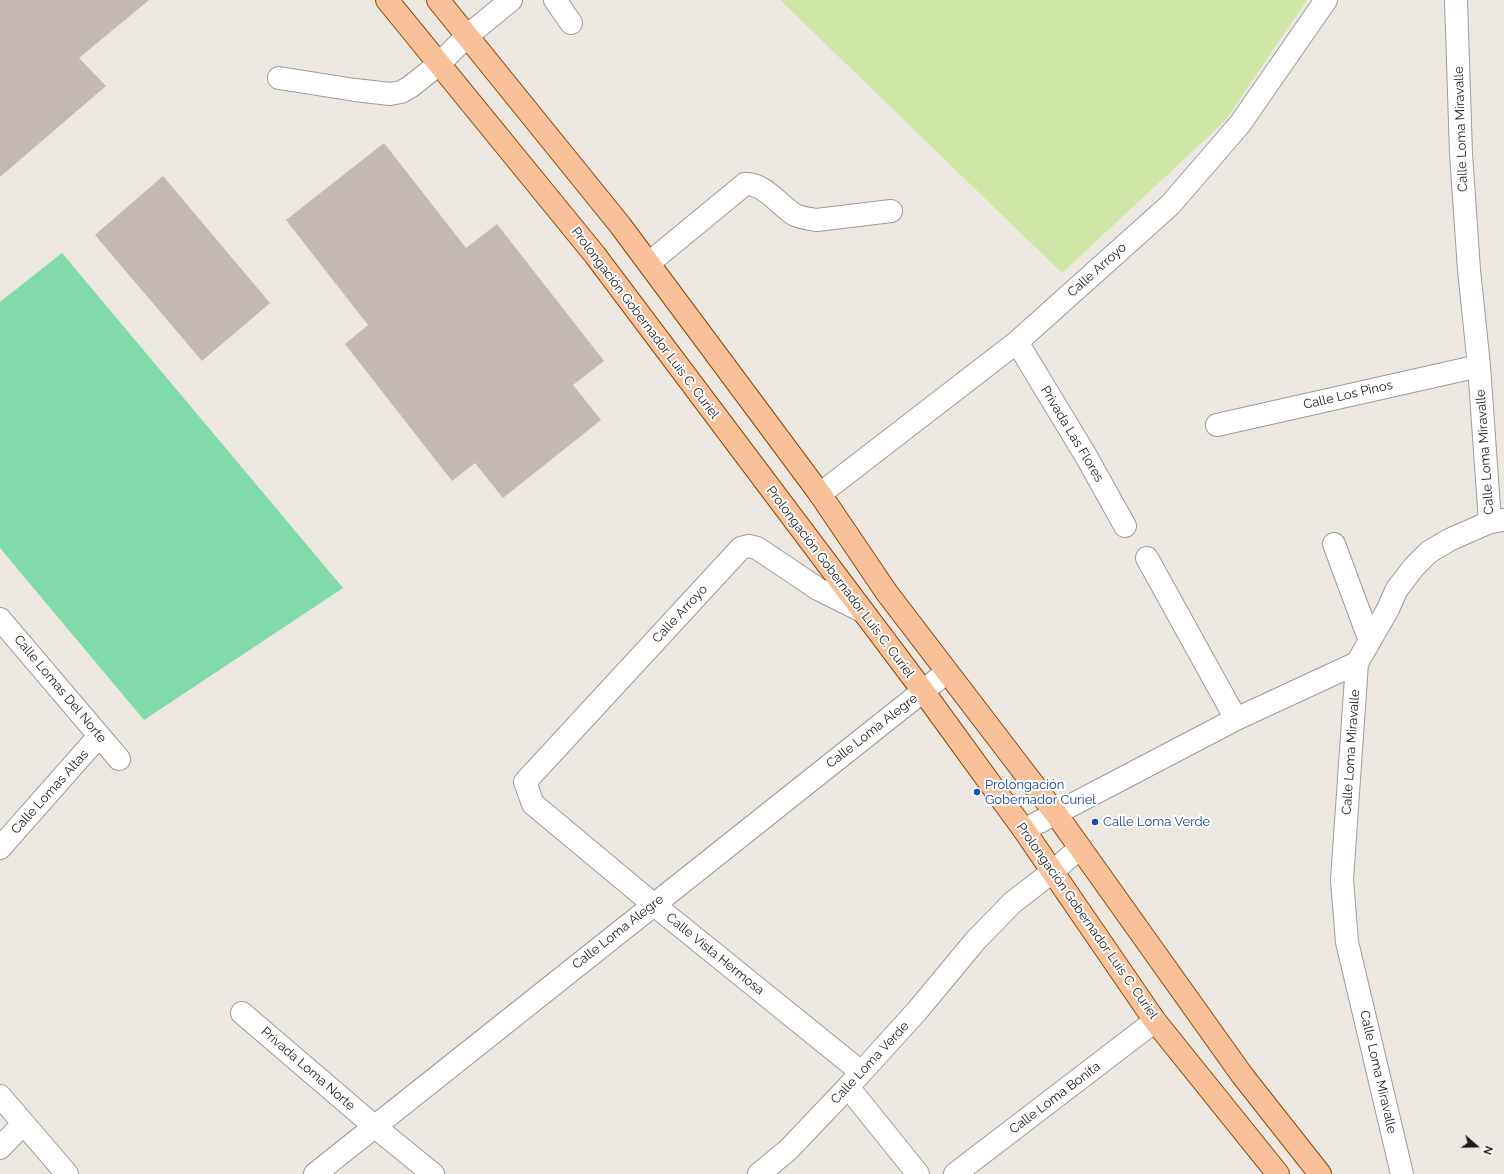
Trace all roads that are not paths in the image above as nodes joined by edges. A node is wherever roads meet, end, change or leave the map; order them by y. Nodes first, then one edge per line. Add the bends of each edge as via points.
1 (387, 0) edge
2 (438, 0) edge
3 (511, 0) edge
4 (555, 0) edge
5 (1326, 0) edge
6 (1456, 0) edge
7 (571, 23) dead end
8 (467, 36) junction
9 (439, 64) junction
10 (279, 78) dead end
11 (891, 211) dead end
12 (649, 262) junction
13 (1017, 342) junction
14 (1479, 366) junction
15 (1217, 425) dead end
16 (820, 494) junction
17 (1497, 521) edge
18 (1126, 526) dead end
19 (1334, 544) dead end
20 (1147, 558) dead end
21 (862, 611) junction
22 (0, 619) edge
23 (1370, 641) junction
24 (1357, 663) junction
25 (947, 672) junction
26 (923, 691) junction
27 (1236, 719) junction
28 (99, 736) junction
29 (119, 759) dead end
30 (525, 782) joint
31 (1056, 814) junction
32 (1024, 830) junction
33 (0, 848) edge
34 (1080, 848) junction
35 (1052, 872) junction
36 (653, 904) junction
37 (242, 1013) dead end
38 (1155, 1021) junction
39 (854, 1080) junction
40 (0, 1096) edge
41 (24, 1124) junction
42 (374, 1126) junction
43 (0, 1148) edge
44 (67, 1174) edge
45 (314, 1174) edge
46 (433, 1174) edge
47 (759, 1174) edge
48 (918, 1174) edge
49 (954, 1174) edge
50 (1278, 1174) edge
51 (1320, 1174) edge
52 (1402, 1174) edge

1 - 9 main road, Prolongación Gobernador Luis C. Curiel
2 - 8 main road
3 - 8 street
4 - 7 street
5 - 13 street, Calle Arroyo via 1240,124 1170,205
6 - 14 street, Calle Loma Miravalle via 1460,154
8 - 9 street
8 - 12 main road
9 - 10 street via 410,87 390,94
9 - 21 main road, Prolongación Gobernador Luis C. Curiel via 595,255
11 - 12 street via 817,220 806,219 796,215 756,184 745,184
12 - 16 main road
13 - 16 street, Calle Arroyo
13 - 18 street, Privada Las Flores
14 - 15 street, Calle Los Pinos
14 - 17 street, Calle Loma Miravalle
16 - 25 main road via 887,593
17 - 23 street, Calle Loma Miravalle via 1449,540 1429,552 1414,566 1397,589
19 - 23 street
20 - 27 street
21 - 26 main road, Prolongación Gobernador Luis C. Curiel
21 - 30 street, Calle Arroyo via 818,589 757,548 741,548
22 - 28 street, Calle Lomas Del Norte
23 - 24 street, Calle Loma Miravalle
24 - 27 street
24 - 52 street, Calle Loma Miravalle via 1342,880 1348,942
25 - 26 street, Calle Loma Alegre
25 - 31 main road
26 - 32 main road, Prolongación Gobernador Luis C. Curiel
26 - 36 street, Calle Loma Alegre
27 - 31 street
28 - 29 street, Calle Lomas Del Norte
28 - 33 street, Calle Lomas Altas
30 - 36 street, Calle Vista Hermosa via 533,804
31 - 32 street
31 - 34 main road
32 - 35 main road, Prolongación Gobernador Luis C. Curiel
34 - 35 street, Calle Loma Verde
34 - 51 main road via 1242,1075
35 - 38 main road, Prolongación Gobernador Luis C. Curiel
35 - 39 street, Calle Loma Verde via 1012,903 976,940 917,1011
36 - 39 street, Calle Vista Hermosa
36 - 42 street, Calle Loma Alegre
37 - 42 street, Privada Loma Norte
38 - 49 street, Calle Loma Bonita
38 - 50 main road, Prolongación Gobernador Luis C. Curiel
39 - 47 street, Calle Loma Verde via 788,1150
39 - 48 street, Calle Vista Hermosa
40 - 41 street
41 - 43 street
41 - 44 street
42 - 45 street, Calle Loma Alegre
42 - 46 street, Privada Loma Norte

